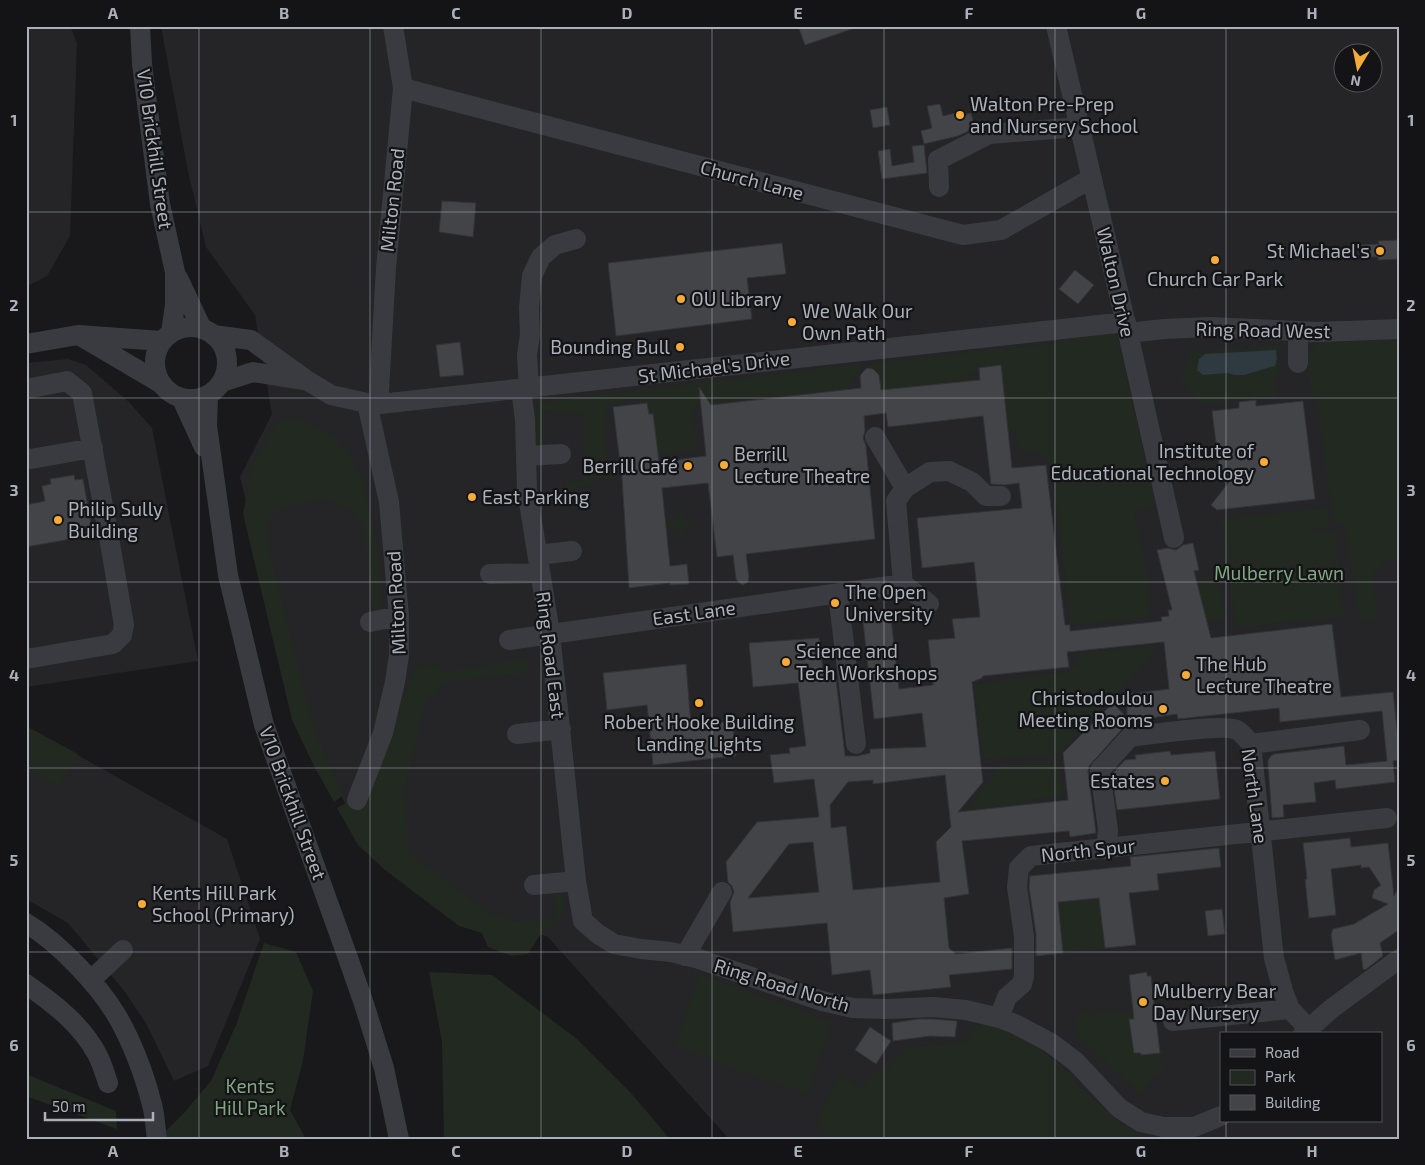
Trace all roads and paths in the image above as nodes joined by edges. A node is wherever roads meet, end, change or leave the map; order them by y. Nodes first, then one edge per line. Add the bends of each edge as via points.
1 (140, 26) edge
2 (394, 26) edge
3 (1056, 26) edge
4 (403, 88) junction
5 (1080, 127) junction
6 (1092, 178) junction
7 (939, 187) dead end
8 (576, 239) dead end
9 (174, 272) junction
10 (1127, 327) junction
11 (1399, 329) edge
12 (1298, 331) junction
13 (208, 332) junction
14 (78, 335) junction
15 (166, 337) junction
16 (26, 344) edge
17 (1298, 363) dead end
18 (308, 381) junction
19 (222, 382) junction
20 (160, 383) junction
21 (525, 388) junction
22 (26, 389) edge
23 (208, 396) junction
24 (182, 399) junction
25 (373, 404) junction
26 (875, 437) dead end
27 (93, 448) junction
28 (561, 454) dead end
29 (526, 456) junction
30 (26, 458) edge
31 (211, 461) junction
32 (905, 488) junction
33 (1001, 496) dead end
34 (1174, 538) dead end
35 (572, 551) dead end
36 (539, 564) junction
37 (490, 574) dead end
38 (903, 584) junction
39 (838, 594) junction
40 (929, 604) dead end
41 (399, 616) junction
42 (370, 622) dead end
43 (550, 634) junction
44 (509, 640) dead end
45 (26, 659) edge
46 (560, 729) junction
47 (1360, 730) dead end
48 (517, 734) dead end
49 (856, 744) dead end
50 (1251, 744) junction
51 (357, 800) dead end
52 (1387, 818) dead end
53 (1260, 830) junction
54 (1106, 848) junction
55 (576, 881) junction
56 (534, 885) dead end
57 (722, 892) dead end
58 (583, 921) joint
59 (26, 924) edge
60 (123, 950) dead end
61 (685, 956) junction
62 (1399, 959) edge
63 (91, 980) junction
64 (26, 984) edge
65 (1290, 1009) junction
66 (998, 1018) junction
67 (1174, 1021) dead end
68 (1306, 1031) edge
69 (108, 1083) dead end
70 (1220, 1116) edge
71 (157, 1139) edge
72 (398, 1139) edge

1 - 9 street, V10 Brickhill Street via 160,204
2 - 4 street, Milton Road
3 - 5 street, Walton Drive
4 - 6 street, Church Lane via 963,235 1002,230
4 - 25 street, Milton Road via 386,268 379,391
5 - 6 street, Walton Drive
5 - 7 street via 989,134 938,160
6 - 10 street, Walton Drive
8 - 21 street, Ring Road East via 555,246 542,257 532,276
9 - 13 street, V10 Brickhill Street
9 - 15 street, V10 Brickhill Street via 175,305
10 - 12 street, Ring Road West
10 - 21 street, St Michael's Drive via 762,361
10 - 34 street, Walton Drive
11 - 12 street, Ring Road West
12 - 17 street
13 - 15 street via 192,327 181,328
13 - 18 street, St Michael's Drive via 251,340
13 - 19 street via 225,351 227,362
14 - 15 street
14 - 16 street
14 - 20 street
15 - 20 street via 156,350 154,362
18 - 19 street, St Michael's Drive via 253,372
18 - 25 street, St Michael's Drive via 331,395
19 - 23 street
20 - 24 street via 173,396
21 - 25 street, St Michael's Drive
21 - 29 street, Ring Road East
22 - 27 street via 67,380 82,393
23 - 24 street
23 - 31 street, V10 Brickhill Street
24 - 31 street, V10 Brickhill Street
25 - 41 street, Milton Road via 389,502
26 - 32 street
27 - 30 street
27 - 45 street via 124,625 122,635 113,644
28 - 29 street
29 - 36 street, Ring Road East
31 - 72 street, V10 Brickhill Street via 228,575 264,725 364,1004 384,1068
32 - 33 street via 930,472 949,471 972,482 986,496
32 - 38 street via 896,501
35 - 36 street
36 - 37 street
36 - 43 street, Ring Road East
38 - 39 street, East Lane
38 - 40 street
39 - 43 street, East Lane
39 - 49 street
41 - 42 street
41 - 51 street, Milton Road via 396,682 383,733
43 - 44 street, East Lane
43 - 46 street, Ring Road East
46 - 48 street
46 - 55 street, Ring Road East
47 - 50 street
50 - 53 street, North Lane
50 - 54 street, North Lane via 1238,730 1228,727 1130,737 1100,770 1108,830
52 - 53 street, North Spur
53 - 54 street, North Spur
53 - 65 street, North Lane via 1274,958
54 - 66 street, North Spur via 1031,856 1019,868 1017,887 1024,936 1024,976 1022,984 1007,997
55 - 56 street
55 - 58 street, Ring Road East
57 - 61 street
58 - 61 street, Ring Road North via 614,944
59 - 63 street via 62,950
60 - 63 street
61 - 66 street, Ring Road North via 852,1008 933,1007 966,1010
62 - 68 street
63 - 71 street via 117,1016 138,1059 152,1102
64 - 69 street via 55,1004 78,1027 97,1054
65 - 67 street
65 - 68 street, North Lane
66 - 70 street, Ring Road North via 1052,1043 1076,1062 1119,1108 1141,1122 1182,1128

